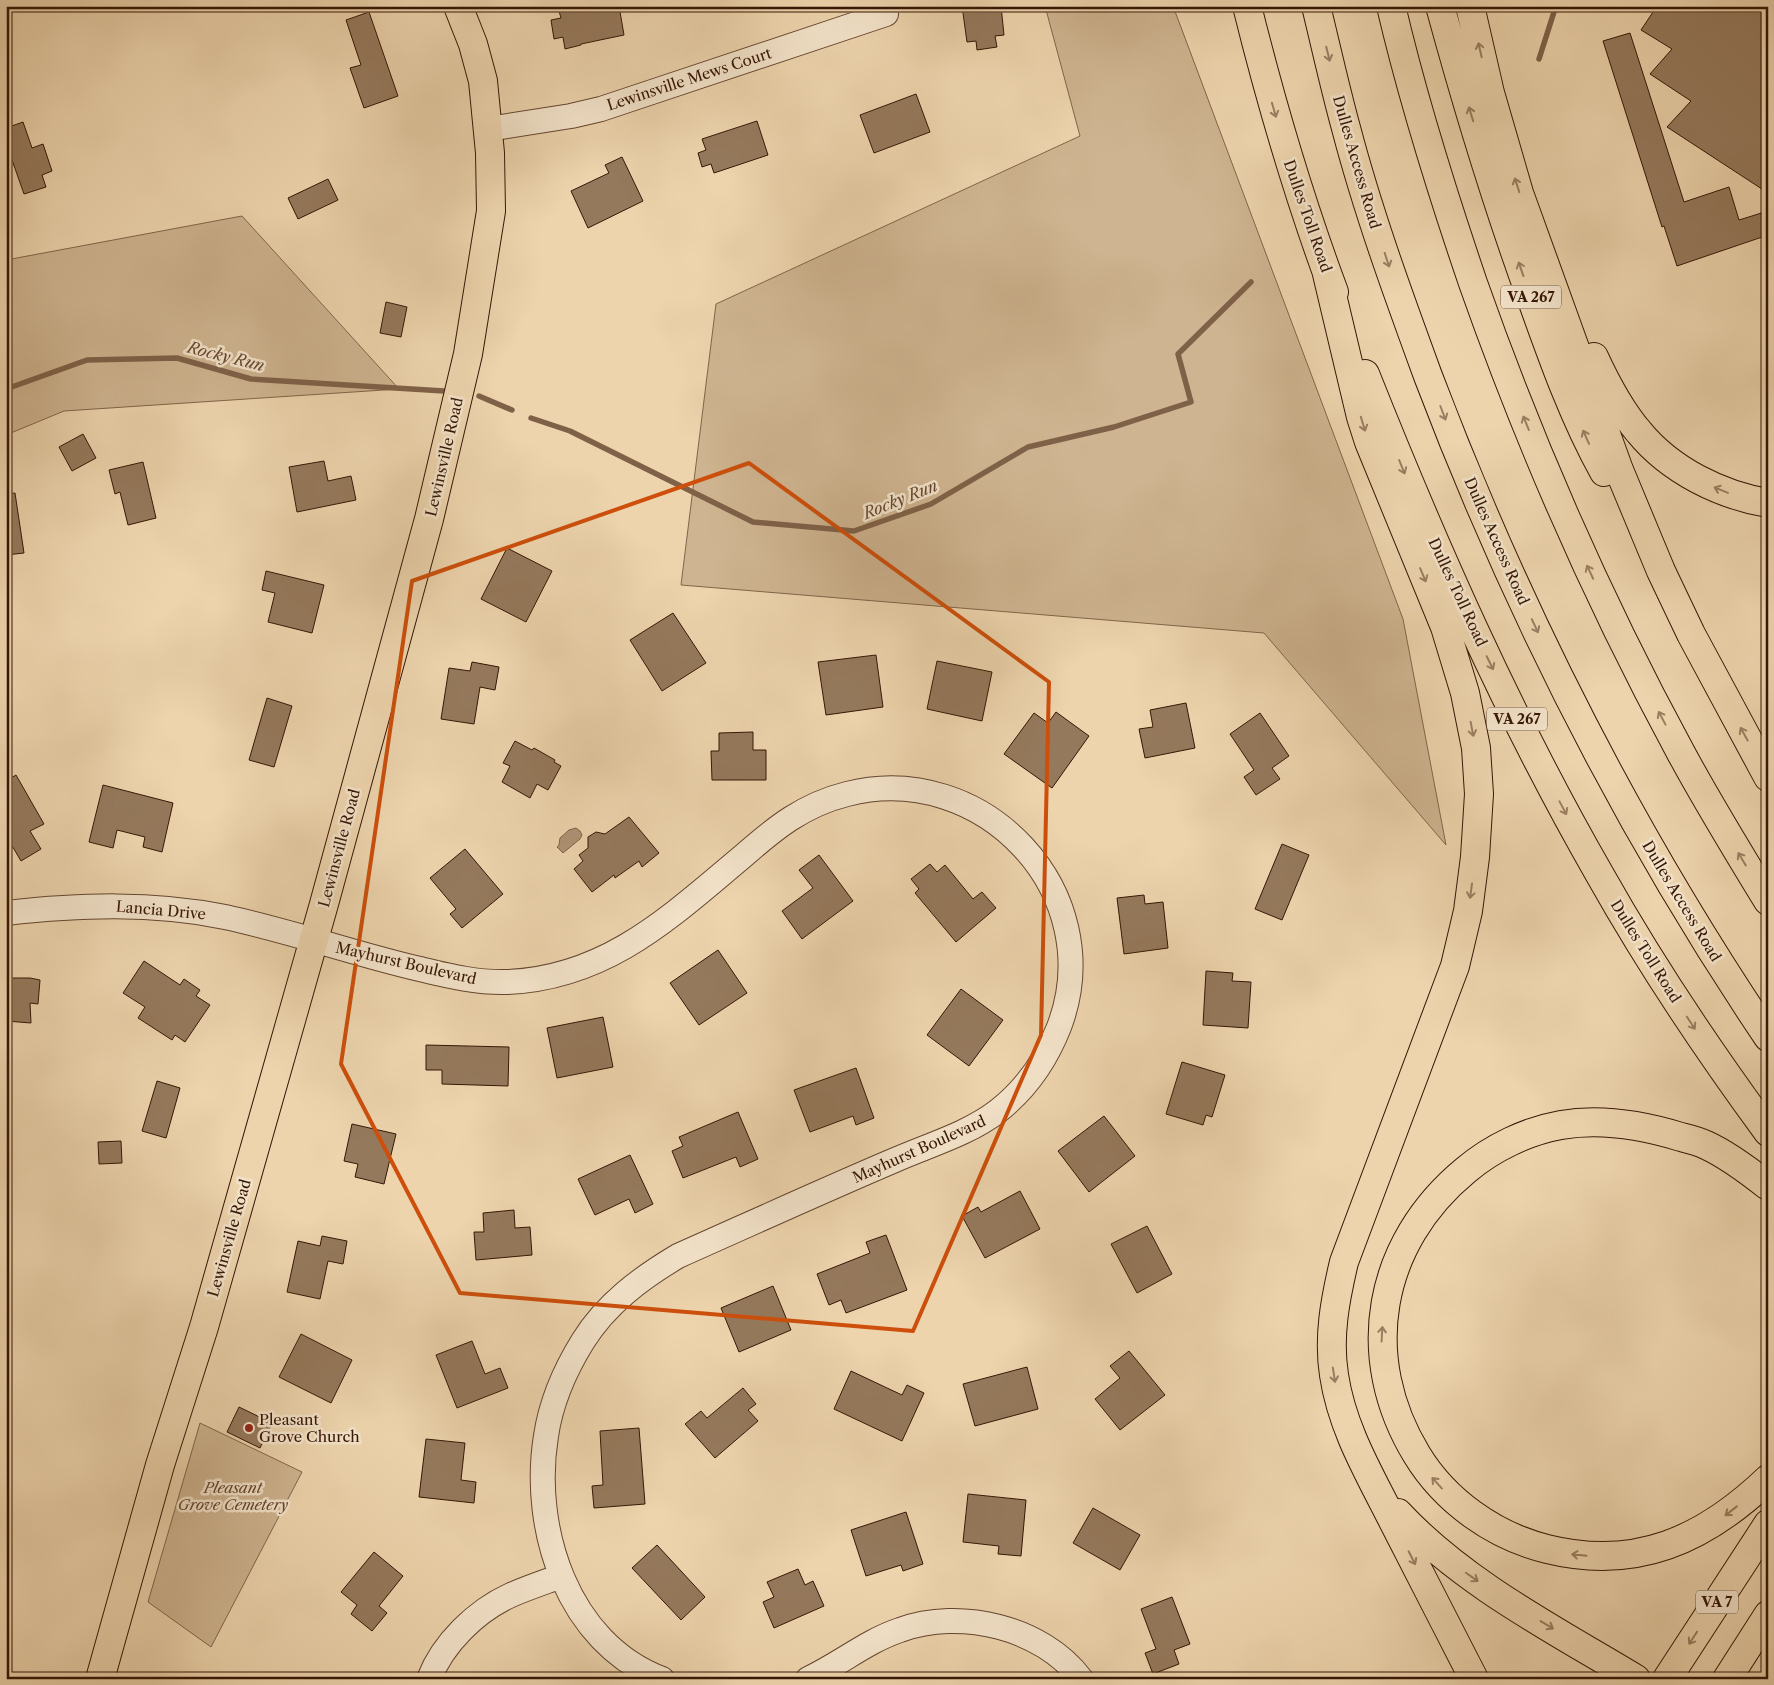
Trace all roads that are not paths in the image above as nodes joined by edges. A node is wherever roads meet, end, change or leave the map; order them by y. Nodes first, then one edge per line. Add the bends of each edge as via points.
1 (458, 6) edge
2 (1240, 6) edge
3 (1249, 6) edge
4 (1316, 6) edge
5 (1392, 6) edge
6 (1440, 6) edge
7 (1470, 6) edge
8 (886, 14) dead end
9 (1261, 63) junction
10 (488, 129) junction
11 (1532, 231) junction
12 (1328, 274) junction
13 (1768, 503) edge
14 (1661, 571) junction
15 (1768, 777) edge
16 (1768, 901) edge
17 (6, 914) edge
18 (313, 940) junction
19 (1768, 1037) edge
20 (1768, 1132) edge
21 (1768, 1186) edge
22 (1768, 1479) edge
23 (1374, 1483) junction
24 (1768, 1524) edge
25 (561, 1576) junction
26 (1768, 1615) edge
27 (100, 1679) edge
28 (429, 1679) edge
29 (662, 1679) edge
30 (808, 1679) edge
31 (1082, 1679) edge
32 (1474, 1679) edge
33 (1636, 1679) edge
34 (1667, 1679) edge
35 (1727, 1679) edge

1 - 10 main road, Lewinsville Road via 483,82
2 - 9 main road
3 - 9 main road, Dulles Toll Road / VA 267
4 -> 19 main road, Dulles Access Road via 1345,127 1388,267 1478,501 1568,696 1614,784 1686,909
16 -> 5 main road via 1672,737 1570,528 1504,370 1464,258 1424,131
14 -> 6 main road, VA 267 via 1596,458 1552,357 1491,181
11 -> 7 main road, VA 267 via 1499,128
8 - 10 street, Lewinsville Mews Court via 601,109
9 -> 12 main road, Dulles Toll Road / VA 267 via 1288,157
10 - 18 main road, Lewinsville Road via 491,211 468,354 429,519
13 -> 11 main road via 1709,485 1669,460 1639,433 1606,384
11 - 14 main road, VA 267 via 1619,470
12 -> 20 main road, Dulles Toll Road / VA 267 via 1411,488 1536,757 1600,876 1649,957
12 -> 23 main road via 1369,442 1445,627 1466,693 1476,748 1479,794 1468,911 1455,966 1351,1240 1336,1299 1332,1340 1334,1376 1349,1430
15 -> 14 main road, VA 267
17 - 18 street, Lancia Drive via 92,906 180,909 226,917
18 - 25 street, Mayhurst Boulevard via 469,981 507,982 543,978 578,969 610,956 642,937 791,817 819,803 879,789 936,794 988,817 1031,855 1060,905 1070,964 1068,994 1051,1048 1018,1094 973,1127 678,1256 648,1274 597,1322 567,1369 554,1400 546,1434 542,1498 547,1531
18 - 27 main road, Lewinsville Road via 207,1318 160,1465
22 -> 21 main road via 1721,1518 1694,1534 1651,1550 1592,1556 1537,1547 1489,1525 1436,1483 1397,1418 1389,1394 1382,1346 1386,1296 1402,1250 1423,1214 1450,1183 1474,1163 1530,1134 1559,1125 1590,1122 1628,1124 1705,1144
23 -> 32 main road
23 -> 33 main road via 1408,1524 1456,1566
24 -> 34 main road, VA 7
25 - 28 street via 510,1596 465,1626 446,1649
25 - 29 street, Mayhurst Boulevard via 574,1603 610,1646 632,1663
26 - 35 main road
30 - 31 street via 900,1630 954,1620 1000,1627 1036,1642 1057,1655

